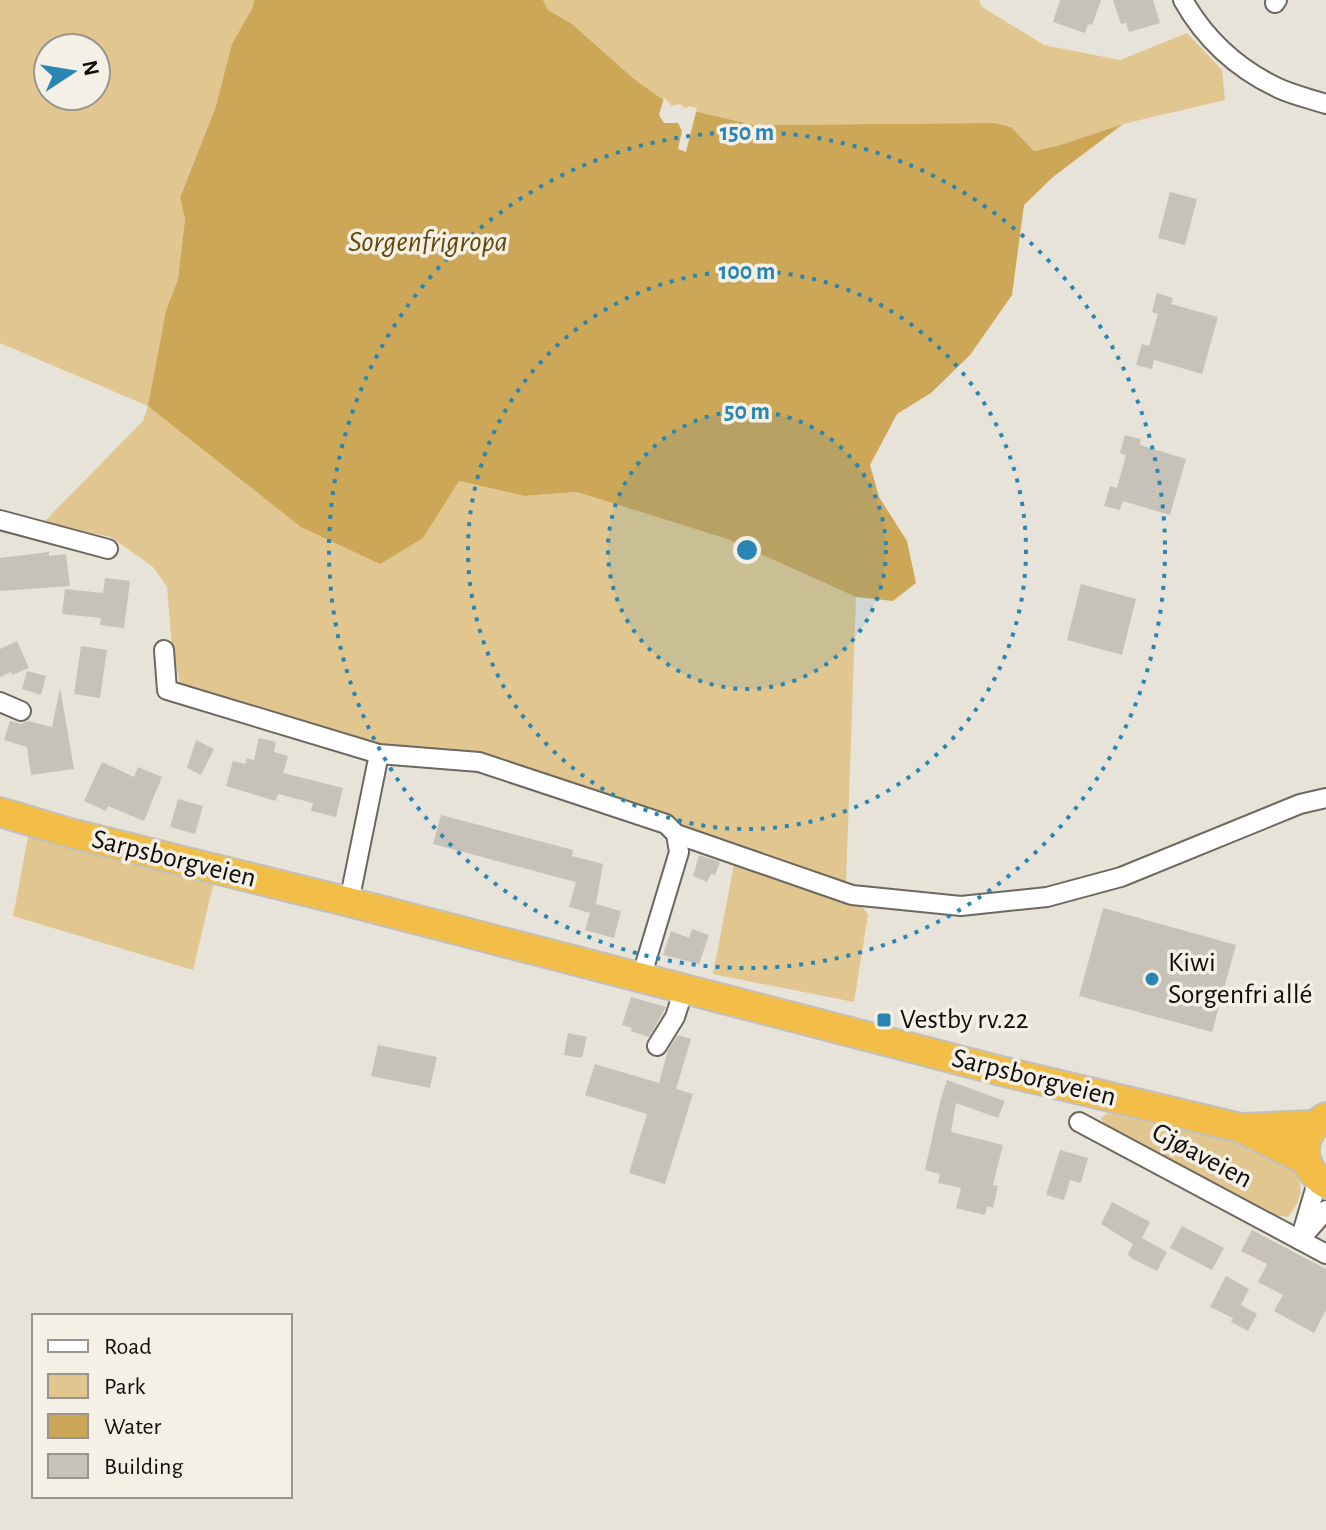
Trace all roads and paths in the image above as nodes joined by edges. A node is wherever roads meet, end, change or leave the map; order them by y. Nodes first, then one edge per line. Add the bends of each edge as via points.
1 (1183, 0) edge
2 (1326, 104) edge
3 (0, 520) edge
4 (108, 549) dead end
5 (164, 650) dead end
6 (0, 702) edge
7 (21, 711) dead end
8 (379, 754) junction
9 (1326, 798) edge
10 (0, 812) edge
11 (676, 834) junction
12 (349, 902) junction
13 (641, 978) junction
14 (684, 989) junction
15 (657, 1046) dead end
16 (1320, 1121) edge
17 (1079, 1122) dead end
18 (1241, 1128) junction
19 (1316, 1174) edge
20 (1326, 1210) edge
21 (1300, 1240) junction
22 (1326, 1254) edge

1 - 2 street via 1211,41 1231,58 1278,88
3 - 4 street
5 - 8 street via 167,690
6 - 7 street
8 - 11 street via 479,762 666,824
8 - 12 street
9 - 11 street via 1121,877 1047,897 961,906 852,895
10 - 12 highway, Sarpsborgveien
11 - 13 street via 679,852
12 - 13 highway, Sarpsborgveien
13 - 14 highway, Sarpsborgveien
14 - 15 street
14 - 18 highway, Sarpsborgveien
16 - 18 highway, Sarpsborgveien
16 - 19 highway via 1304,1148
17 - 21 street, Gjøaveien
18 - 19 highway, Sarpsborgveien
19 - 21 street
20 - 21 street
21 - 22 street, Gjøaveien

